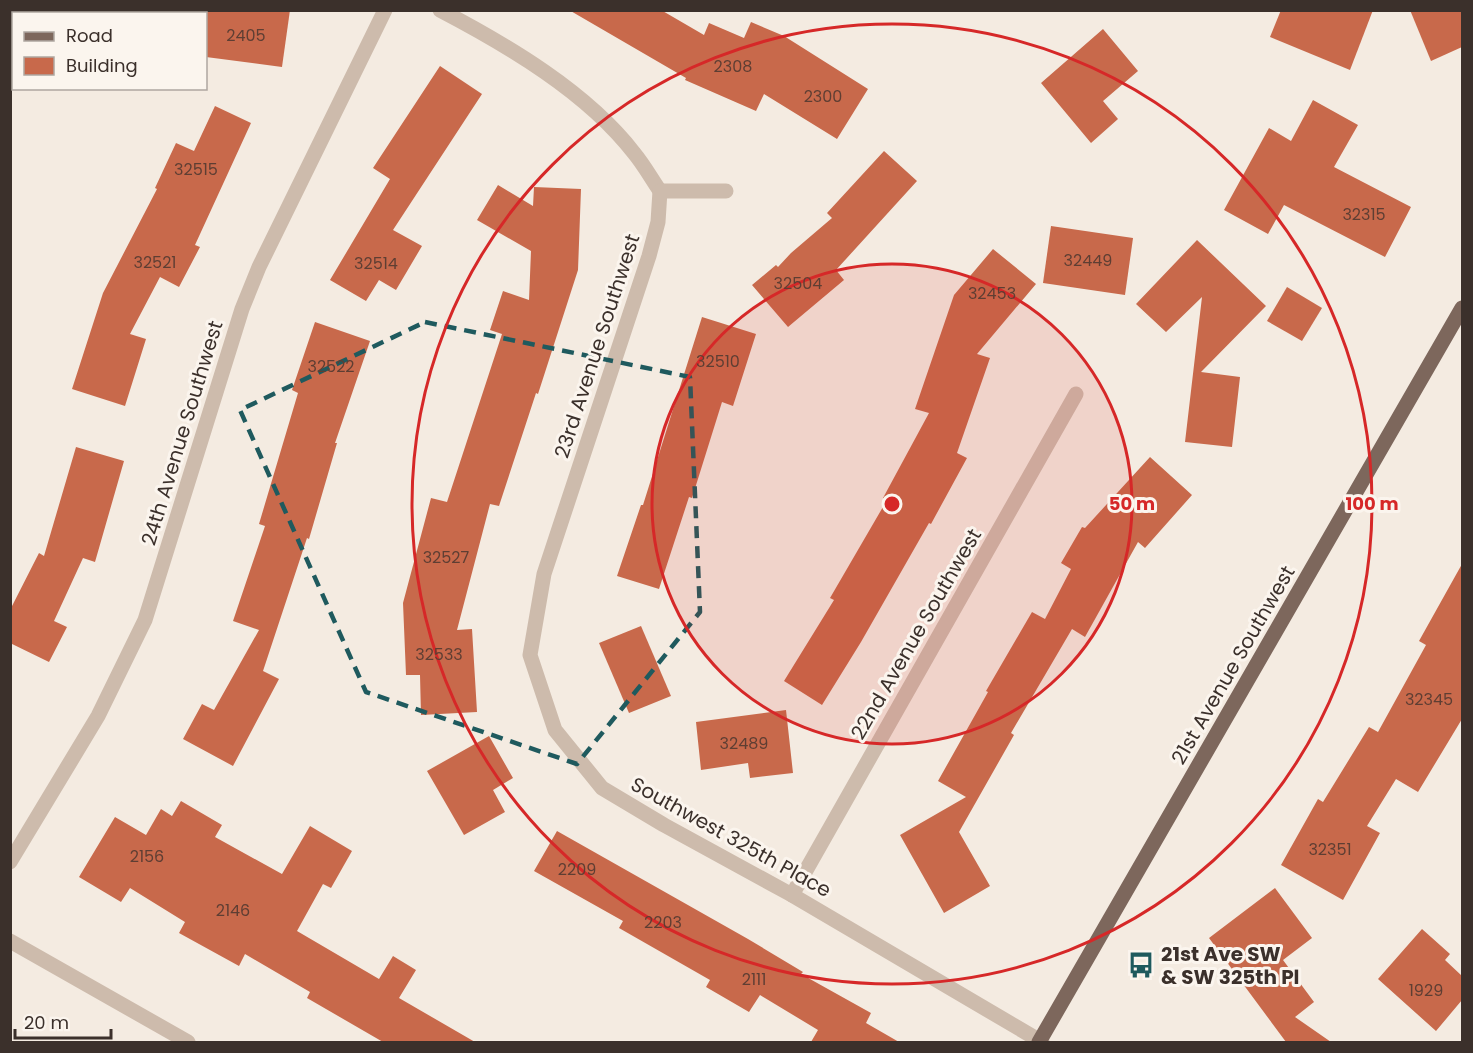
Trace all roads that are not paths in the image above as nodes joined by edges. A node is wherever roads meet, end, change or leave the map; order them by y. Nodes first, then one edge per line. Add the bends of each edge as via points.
1 (385, 10) edge
2 (440, 10) edge
3 (660, 191) junction
4 (726, 191) dead end
5 (1462, 308) edge
6 (1076, 394) dead end
7 (544, 574) joint
8 (10, 862) edge
9 (792, 895) junction
10 (10, 941) edge
11 (188, 1042) edge
12 (1040, 1042) edge

1 - 8 street, 24th Avenue Southwest via 242,309 145,620 98,716
2 - 3 street via 537,66 592,109 634,152
3 - 4 street
3 - 7 street, 23rd Avenue Southwest via 658,222 649,256
5 - 12 main road, 21st Avenue Southwest
6 - 9 street, 22nd Avenue Southwest
7 - 9 street, Southwest 325th Place via 530,655 555,730 602,788
9 - 12 street, Southwest 325th Place
10 - 11 street

